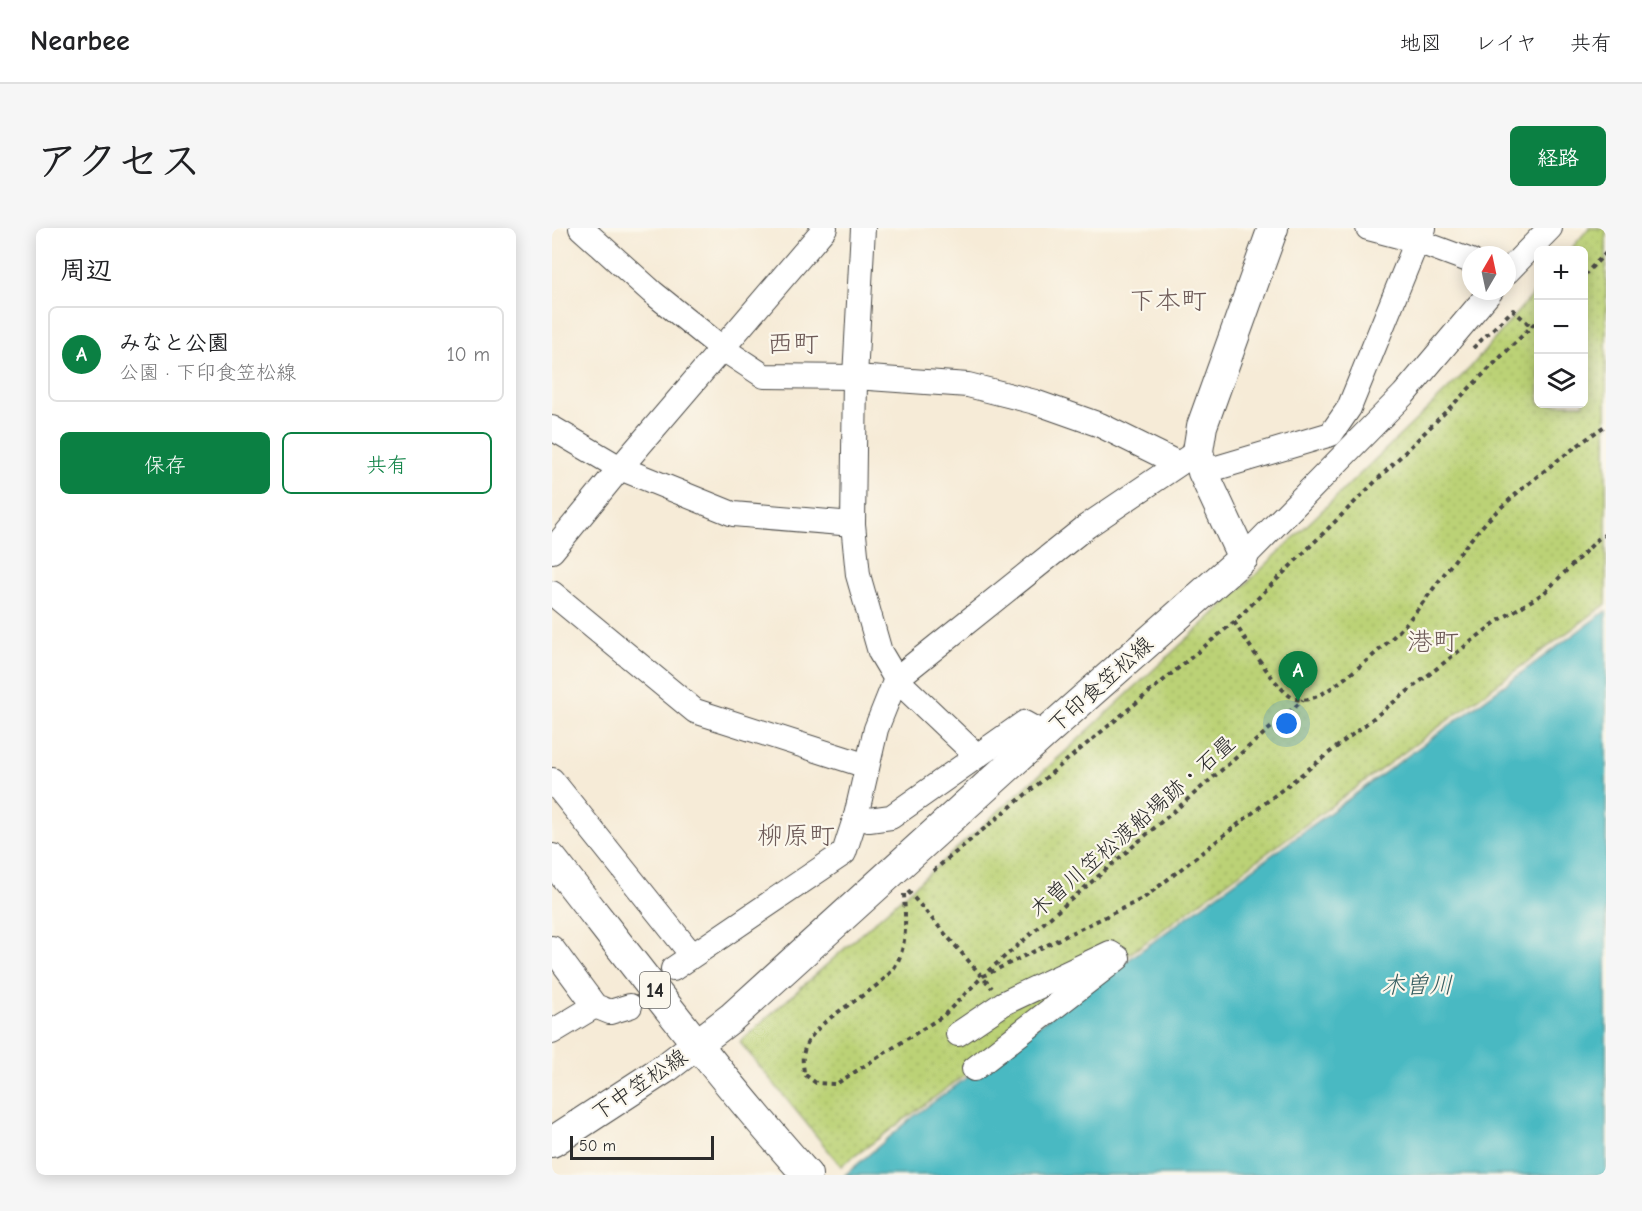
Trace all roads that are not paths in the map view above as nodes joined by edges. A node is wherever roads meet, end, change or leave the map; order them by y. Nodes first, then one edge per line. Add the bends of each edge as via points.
1 (581, 228) edge
2 (825, 228) edge
3 (863, 228) edge
4 (1273, 228) edge
5 (1368, 228) edge
6 (1550, 228) edge
7 (1420, 234) edge
8 (1462, 256) edge
9 (1516, 263) edge
10 (1483, 300) edge
11 (723, 349) junction
12 (855, 377) junction
13 (552, 428) edge
14 (1193, 462) junction
15 (620, 468) junction
16 (853, 524) junction
17 (552, 551) edge
18 (1243, 558) junction
19 (552, 593) edge
20 (896, 679) junction
21 (1044, 734) junction
22 (977, 756) junction
23 (867, 766) junction
24 (552, 780) edge
25 (856, 816) junction
26 (552, 859) edge
27 (552, 948) edge
28 (595, 1006) junction
29 (630, 1006) dead end
30 (552, 1032) edge
31 (958, 1034) dead end
32 (696, 1045) junction
33 (974, 1070) dead end
34 (552, 1142) edge
35 (807, 1175) edge

1 - 11 street
2 - 11 street
3 - 12 street
4 - 14 main road via 1202,426
5 - 7 street
6 - 9 street
7 - 8 street
7 - 14 street via 1349,408 1330,434
10 - 18 street via 1404,394
11 - 12 street via 764,376
11 - 15 street
12 - 14 street via 968,385 1035,402
12 - 16 street
13 - 15 street
14 - 18 main road
14 - 20 street via 1087,526
15 - 16 street via 733,514
15 - 17 street
16 - 20 street via 858,575 880,652
18 - 21 main road, 下印食笠松線
19 - 23 street via 695,711
20 - 22 street
20 - 23 street via 876,729
21 - 22 street via 1024,723
21 - 32 main road, 下印食笠松線 via 731,1018
22 - 25 street via 891,817 869,820
23 - 25 street
24 - 25 street via 683,962 844,853
26 - 32 main road, 14
27 - 28 street
28 - 29 street via 610,1012
28 - 30 street
31 - 33 street via 1004,1003 1110,953 1118,958
32 - 34 main road, 下中笠松線
32 - 35 main road, 14

